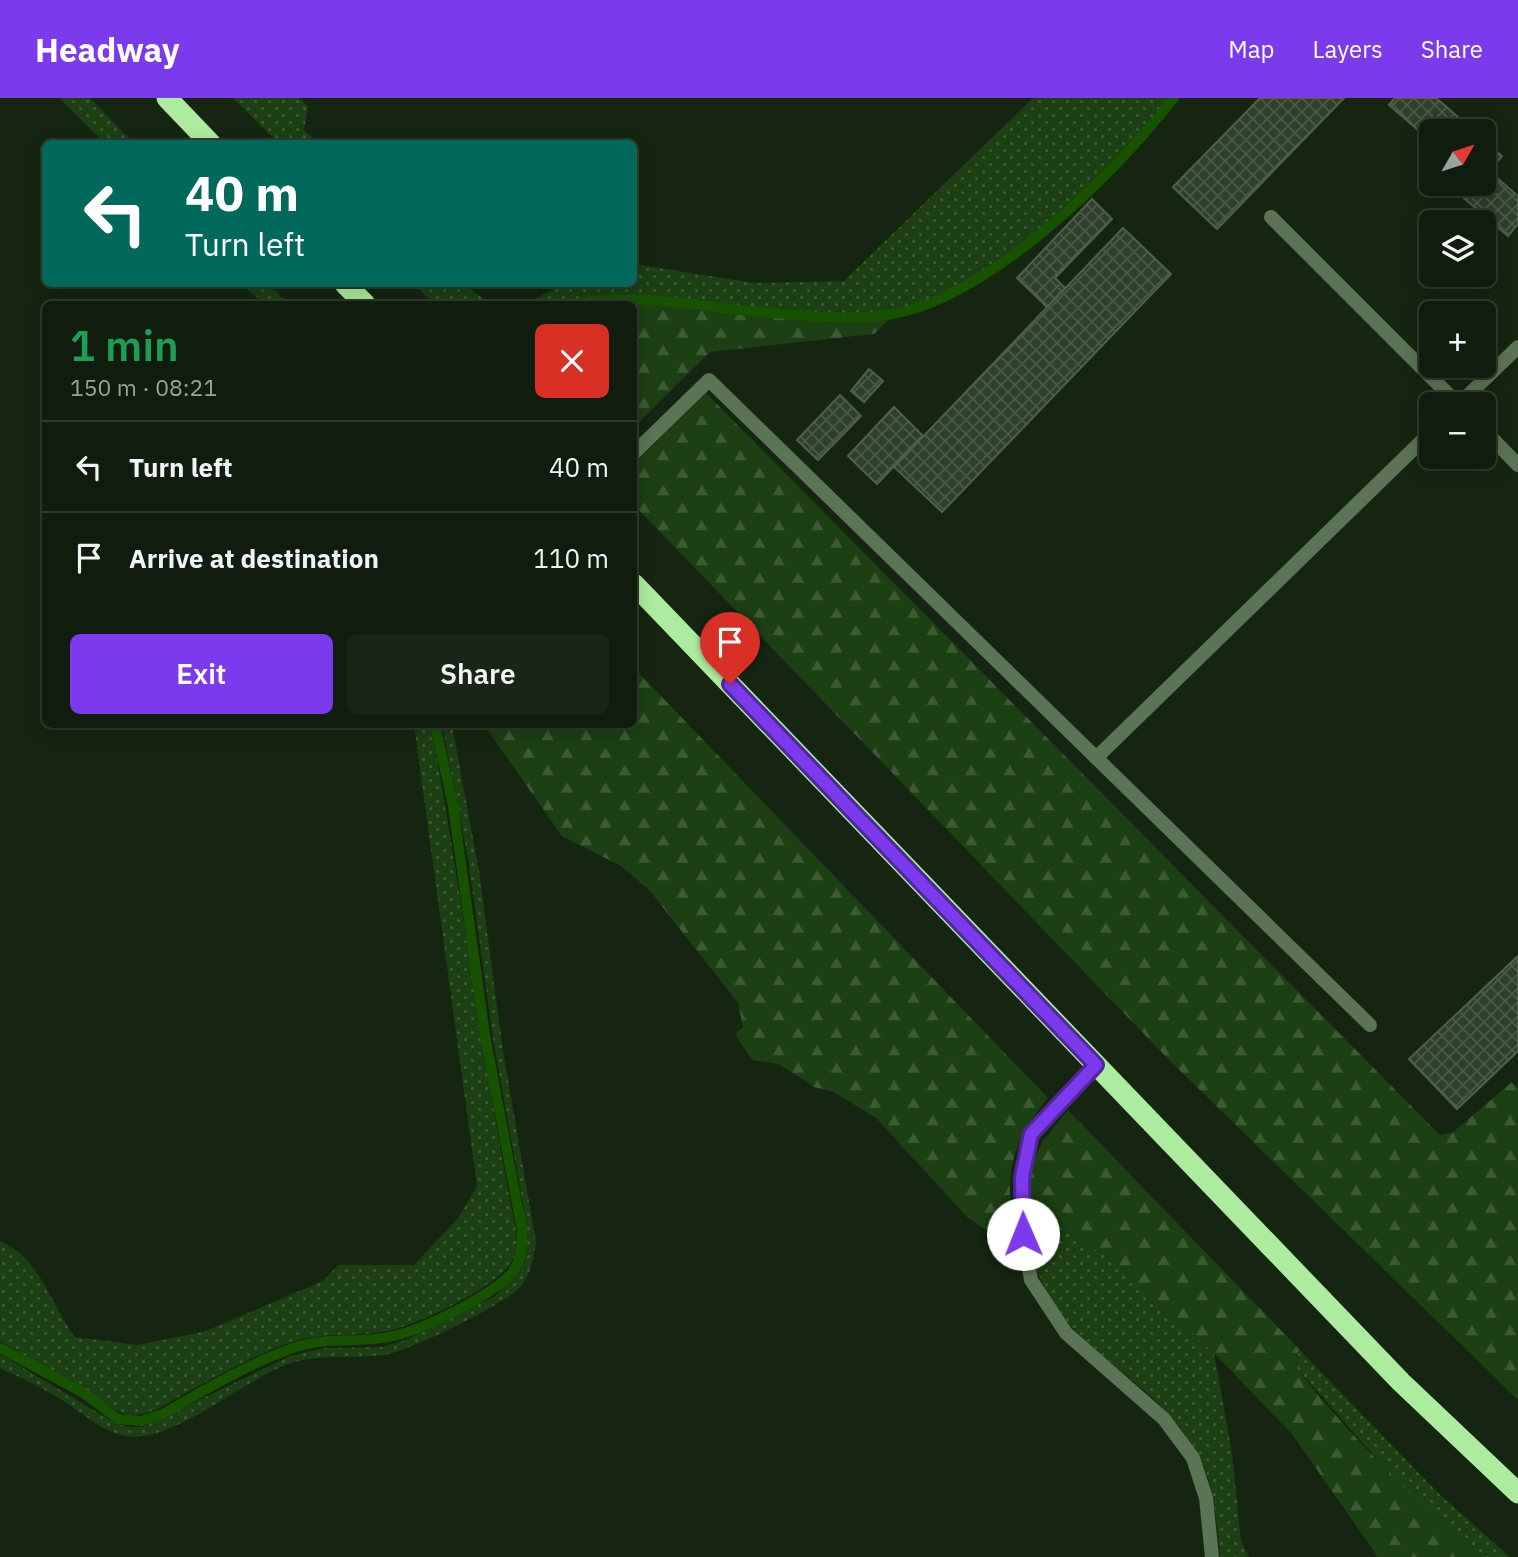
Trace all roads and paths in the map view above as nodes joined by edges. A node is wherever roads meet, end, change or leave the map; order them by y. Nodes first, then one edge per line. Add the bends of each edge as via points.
1 (167, 98) edge
2 (207, 140) edge
3 (1271, 217) dead end
4 (348, 287) edge
5 (362, 301) edge
6 (1518, 347) edge
7 (1446, 392) edge
8 (1471, 392) edge
9 (1496, 442) edge
10 (1419, 444) edge
11 (637, 450) edge
12 (1518, 464) edge
13 (637, 587) edge
14 (1096, 758) junction
15 (1370, 1025) dead end
16 (1096, 1065) junction
17 (1518, 1493) edge
18 (1212, 1557) edge

1 - 2 highway
3 - 7 street
4 - 5 highway
6 - 8 street
9 - 12 street
10 - 14 street
11 - 14 street via 709,380
13 - 16 highway
14 - 15 street
16 - 17 highway via 1401,1382
16 - 18 street via 1031,1134 1022,1177 1023,1234 1031,1280 1066,1334 1164,1419 1193,1458 1206,1498

